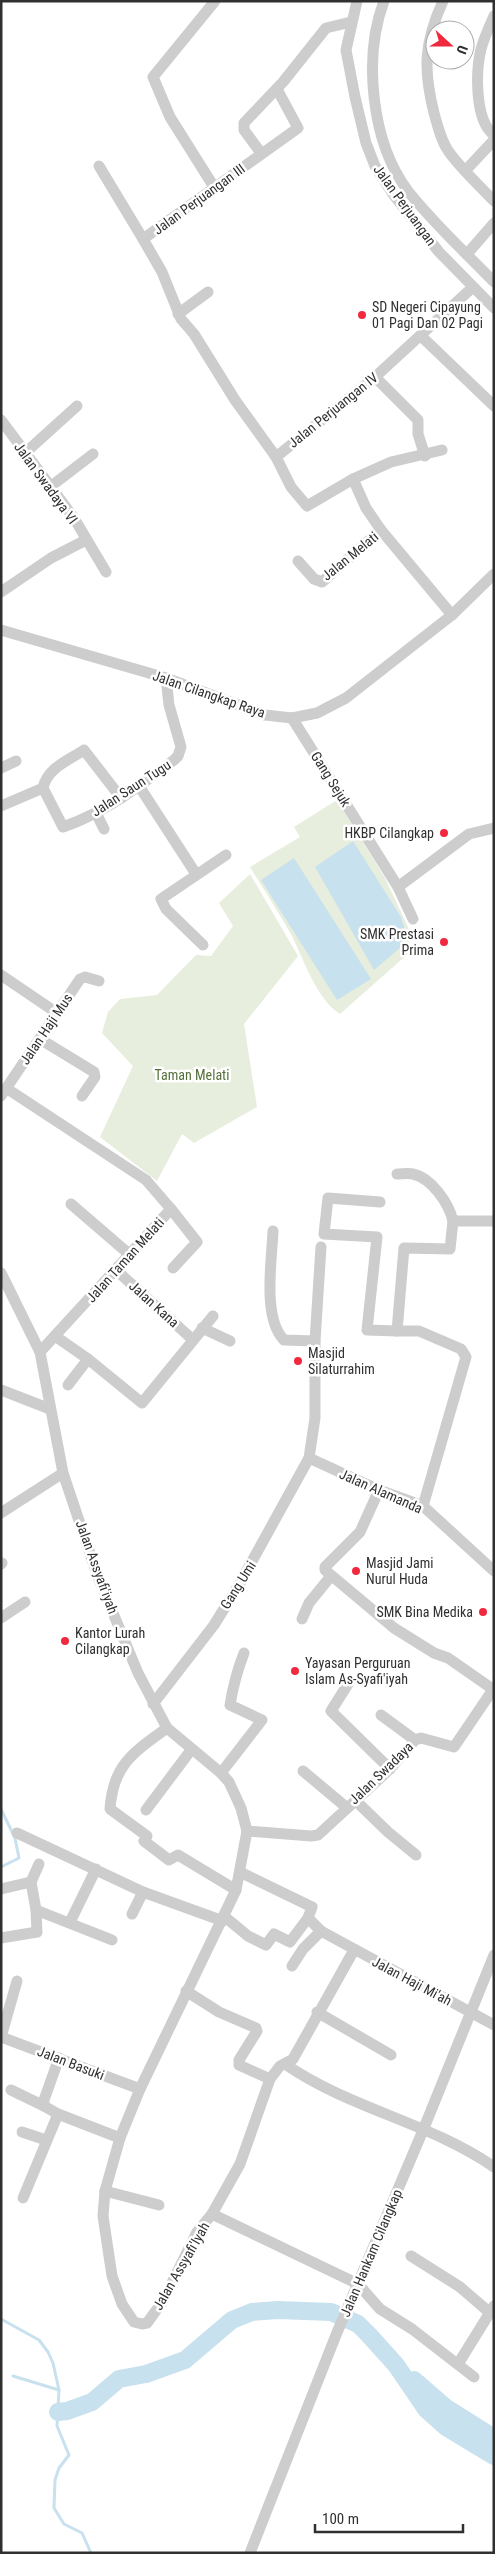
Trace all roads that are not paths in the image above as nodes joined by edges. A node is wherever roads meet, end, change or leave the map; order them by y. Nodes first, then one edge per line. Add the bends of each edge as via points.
1 (215, 1) edge
2 (357, 1) edge
3 (384, 1) edge
4 (443, 1) edge
5 (494, 16) edge
6 (351, 22) junction
7 (277, 89) junction
8 (494, 135) edge
9 (494, 140) edge
10 (261, 154) junction
11 (99, 166) dead end
12 (465, 171) junction
13 (214, 187) junction
14 (494, 201) edge
15 (494, 223) edge
16 (143, 239) junction
17 (467, 254) junction
18 (494, 282) edge
19 (473, 287) junction
20 (208, 292) dead end
21 (494, 308) edge
22 (178, 314) junction
23 (421, 336) junction
24 (212, 362) joint
25 (375, 377) junction
26 (77, 406) dead end
27 (494, 406) edge
28 (1, 420) edge
29 (6, 438) edge
30 (442, 450) dead end
31 (25, 453) junction
32 (93, 454) dead end
33 (425, 456) junction
34 (276, 457) junction
35 (353, 479) junction
36 (50, 487) junction
37 (381, 530) junction
38 (86, 540) junction
39 (298, 561) dead end
40 (106, 572) dead end
41 (494, 574) edge
42 (1, 592) edge
43 (452, 615) junction
44 (1, 630) edge
45 (166, 678) junction
46 (292, 718) junction
47 (16, 761) dead end
48 (1, 768) edge
49 (139, 786) junction
50 (43, 788) junction
51 (121, 798) junction
52 (1, 806) edge
53 (96, 813) junction
54 (494, 828) edge
55 (104, 829) dead end
56 (226, 855) dead end
57 (196, 874) junction
58 (398, 887) junction
59 (413, 919) dead end
60 (203, 945) dead end
61 (1, 975) edge
62 (99, 981) dead end
63 (57, 1013) junction
64 (40, 1039) junction
65 (4, 1092) edge
66 (82, 1096) dead end
67 (397, 1174) dead end
68 (380, 1202) dead end
69 (71, 1204) dead end
70 (171, 1209) junction
71 (453, 1221) junction
72 (494, 1221) edge
73 (273, 1231) dead end
74 (321, 1247) dead end
75 (129, 1254) junction
76 (173, 1268) dead end
77 (116, 1270) junction
78 (1, 1273) edge
79 (213, 1316) dead end
80 (202, 1328) junction
81 (397, 1331) junction
82 (55, 1336) junction
83 (192, 1339) junction
84 (230, 1341) dead end
85 (315, 1341) junction
86 (40, 1352) junction
87 (88, 1359) junction
88 (68, 1385) dead end
89 (1, 1390) edge
90 (50, 1409) junction
91 (309, 1458) junction
92 (63, 1473) junction
93 (379, 1490) junction
94 (423, 1506) junction
95 (1, 1513) edge
96 (494, 1571) edge
97 (331, 1576) junction
98 (25, 1602) dead end
99 (1, 1618) edge
100 (302, 1619) dead end
101 (244, 1653) dead end
102 (348, 1684) dead end
103 (493, 1689) edge
104 (153, 1704) junction
105 (381, 1715) dead end
106 (167, 1728) junction
107 (415, 1740) junction
108 (191, 1750) junction
109 (390, 1768) junction
110 (303, 1771) dead end
111 (221, 1773) junction
112 (351, 1804) junction
113 (146, 1810) dead end
114 (247, 1832) junction
115 (16, 1833) dead end
116 (416, 1855) dead end
117 (39, 1864) dead end
118 (96, 1869) junction
119 (240, 1872) junction
120 (31, 1882) junction
121 (1, 1888) edge
122 (236, 1890) junction
123 (143, 1892) junction
124 (36, 1910) junction
125 (132, 1914) dead end
126 (308, 1918) junction
127 (224, 1919) junction
128 (70, 1922) junction
129 (321, 1931) junction
130 (1, 1938) edge
131 (112, 1940) dead end
132 (354, 1950) junction
133 (494, 1955) edge
134 (292, 1966) dead end
135 (17, 1980) dead end
136 (186, 1991) junction
137 (317, 2012) junction
138 (470, 2013) junction
139 (494, 2025) edge
140 (1, 2037) edge
141 (390, 2056) dead end
142 (59, 2058) junction
143 (285, 2064) junction
144 (270, 2079) junction
145 (140, 2089) junction
146 (11, 2090) dead end
147 (44, 2106) junction
148 (58, 2114) junction
149 (424, 2128) junction
150 (22, 2132) dead end
151 (120, 2138) junction
152 (46, 2140) junction
153 (494, 2167) edge
154 (106, 2191) junction
155 (23, 2198) dead end
156 (160, 2205) dead end
157 (212, 2214) junction
158 (411, 2256) dead end
159 (358, 2284) junction
160 (492, 2309) edge
161 (458, 2364) junction
162 (474, 2377) dead end
163 (250, 2553) edge

1 - 13 street via 154,73 153,81 170,117
2 - 6 street, Jalan Perjuangan
3 - 17 street via 376,28 372,76 386,146 407,190
4 - 12 street via 431,32 425,71 439,133 448,151
5 - 8 street via 482,46 478,72 481,110
6 - 7 street via 326,28
6 - 19 street, Jalan Perjuangan via 346,50 348,68 366,143 375,166 434,245
7 - 10 street via 244,123 244,130
7 - 10 street, Jalan Perjuangan III via 298,128
9 - 12 street
10 - 13 street, Jalan Perjuangan III
11 - 16 street
12 - 14 street
13 - 16 street, Jalan Perjuangan III
15 - 17 street
16 - 22 street, Jalan Perjuangan III via 162,272
17 - 18 street
19 - 21 street, Jalan Perjuangan
19 - 23 street, Jalan Perjuangan IV
20 - 22 street
22 - 24 street, Jalan Perjuangan III
23 - 25 street, Jalan Perjuangan IV
23 - 27 street
24 - 34 street, Jalan Perjuangan IV
25 - 33 street via 418,420 418,434
25 - 34 street, Jalan Perjuangan IV
26 - 31 street
28 - 29 street, Jalan Swadaya VI
29 - 31 street, Jalan Swadaya VI
30 - 33 street
31 - 36 street, Jalan Swadaya VI
32 - 36 street
33 - 35 street via 391,462
34 - 35 street via 291,487 307,506
35 - 37 street, Jalan Melati via 366,508
36 - 38 street, Jalan Swadaya VI
37 - 39 street, Jalan Melati via 322,582 314,579
37 - 43 street, Jalan Melati
38 - 40 street
38 - 42 street, Jalan Swadaya VI via 51,558
41 - 43 street, Jalan Cilangkap Raya
43 - 46 street, Jalan Cilangkap Raya via 346,698 317,713
44 - 45 street, Jalan Cilangkap Raya
45 - 46 street, Jalan Cilangkap Raya via 265,716
45 - 49 street, Jalan Saun Tugu via 180,753
46 - 58 street, Gang Sejuk
47 - 48 street
49 - 51 street, Jalan Saun Tugu
49 - 57 street
50 - 51 street via 52,771 86,746
50 - 52 street
50 - 53 street, Jalan Saun Tugu via 62,826
51 - 53 street, Jalan Saun Tugu
53 - 55 street
54 - 58 street via 468,834
56 - 57 street
57 - 60 street via 161,899 166,909
58 - 59 street, Gang Sejuk
61 - 63 street
62 - 63 street, Jalan Haji Mus via 85,977 80,979
63 - 64 street, Jalan Haji Mus
64 - 65 street, Jalan Haji Mus
64 - 66 street via 94,1072 95,1077
65 - 70 street, Jalan Taman Melati via 146,1180
67 - 71 street via 412,1173 423,1178 436,1190
68 - 81 street via 328,1198 324,1234 377,1237 367,1330
69 - 75 street
70 - 75 street, Jalan Taman Melati
70 - 76 street via 197,1240
71 - 72 street
71 - 81 street via 450,1250 404,1248
73 - 85 street via 272,1314 284,1340
74 - 85 street
75 - 77 street, Jalan Taman Melati
77 - 82 street, Jalan Taman Melati
77 - 83 street, Jalan Kana
78 - 86 street, Jalan Assyafi'iyah
79 - 80 street
80 - 83 street
80 - 84 street
81 - 94 street via 420,1332 461,1349 466,1358
82 - 86 street, Jalan Taman Melati
82 - 87 street
83 - 87 street via 142,1403
85 - 91 street via 315,1418
86 - 90 street, Jalan Assyafi'iyah
87 - 88 street
89 - 90 street
90 - 92 street, Jalan Assyafi'iyah
91 - 93 street, Jalan Alamanda
91 - 104 street, Gang Umi via 240,1584
92 - 95 street
92 - 104 street, Jalan Assyafi'iyah via 98,1577
93 - 94 street, Jalan Alamanda
93 - 97 street via 360,1532 325,1567
94 - 96 street, Jalan Alamanda
97 - 100 street via 309,1603
97 - 103 street via 394,1628 448,1658
98 - 99 street
101 - 111 street via 233,1681 234,1695 230,1704 262,1720
102 - 109 street via 331,1711
103 - 107 street, Jalan Swadaya via 454,1747 421,1738
104 - 106 street, Jalan Assyafi'iyah
105 - 107 street
106 - 108 street, Jalan Assyafi'iyah
106 - 122 street via 123,1763 110,1809 147,1836 144,1841 169,1860 178,1855
107 - 109 street, Jalan Swadaya
108 - 111 street, Jalan Assyafi'iyah
108 - 113 street
109 - 112 street, Jalan Swadaya
110 - 112 street
111 - 114 street, Jalan Assyafi'iyah via 236,1794
112 - 114 street, Jalan Swadaya via 325,1830 311,1836
112 - 116 street
114 - 119 street, Jalan Assyafi'Iyah
115 - 118 street
117 - 120 street
118 - 123 street
118 - 128 street
119 - 122 street, Jalan Assyafi'Iyah
119 - 126 street via 311,1905
120 - 121 street
120 - 124 street
122 - 127 street, Jalan Assyafi'Iyah
123 - 125 street
123 - 127 street
124 - 128 street
124 - 130 street via 37,1932
126 - 127 street via 290,1942 274,1934 265,1945
126 - 129 street, Jalan Haji Mi'ah
127 - 136 street, Jalan Assyafi'Iyah
128 - 131 street
129 - 132 street, Jalan Haji Mi'ah
129 - 134 street
132 - 137 street, Jalan Assyafi'Iyah
132 - 138 street, Jalan Haji Mi'ah
133 - 138 street, Jalan Hankam Cilangkap
135 - 140 street
136 - 144 street via 219,2012 257,2030 239,2065
136 - 145 street, Jalan Assyafi'Iyah
137 - 141 street
137 - 143 street, Jalan Assyafi'Iyah via 292,2060
138 - 139 street, Jalan Haji Mi'ah
138 - 149 street, Jalan Hankam Cilangkap
140 - 142 street, Jalan Basuki
142 - 145 street, Jalan Basuki
142 - 147 street
143 - 144 street, Jalan Assyafi'Iyah
143 - 149 street via 356,2102
144 - 157 street, Jalan Assyafi'Iyah via 240,2164
145 - 151 street, Jalan Assyafi'Iyah
146 - 147 street
147 - 148 street
148 - 151 street
148 - 152 street
149 - 153 street
149 - 159 street, Jalan Hankam Cilangkap
150 - 152 street
151 - 154 street, Jalan Assyafi'Iyah
152 - 155 street
154 - 156 street
154 - 157 street, Jalan Assyafi'Iyah via 103,2216 112,2276 122,2304 134,2322 142,2324 147,2323 163,2301 197,2232
157 - 159 street
158 - 160 street
159 - 161 street via 380,2309
159 - 163 street, Jalan Hankam Cilangkap
160 - 161 street
161 - 162 street

